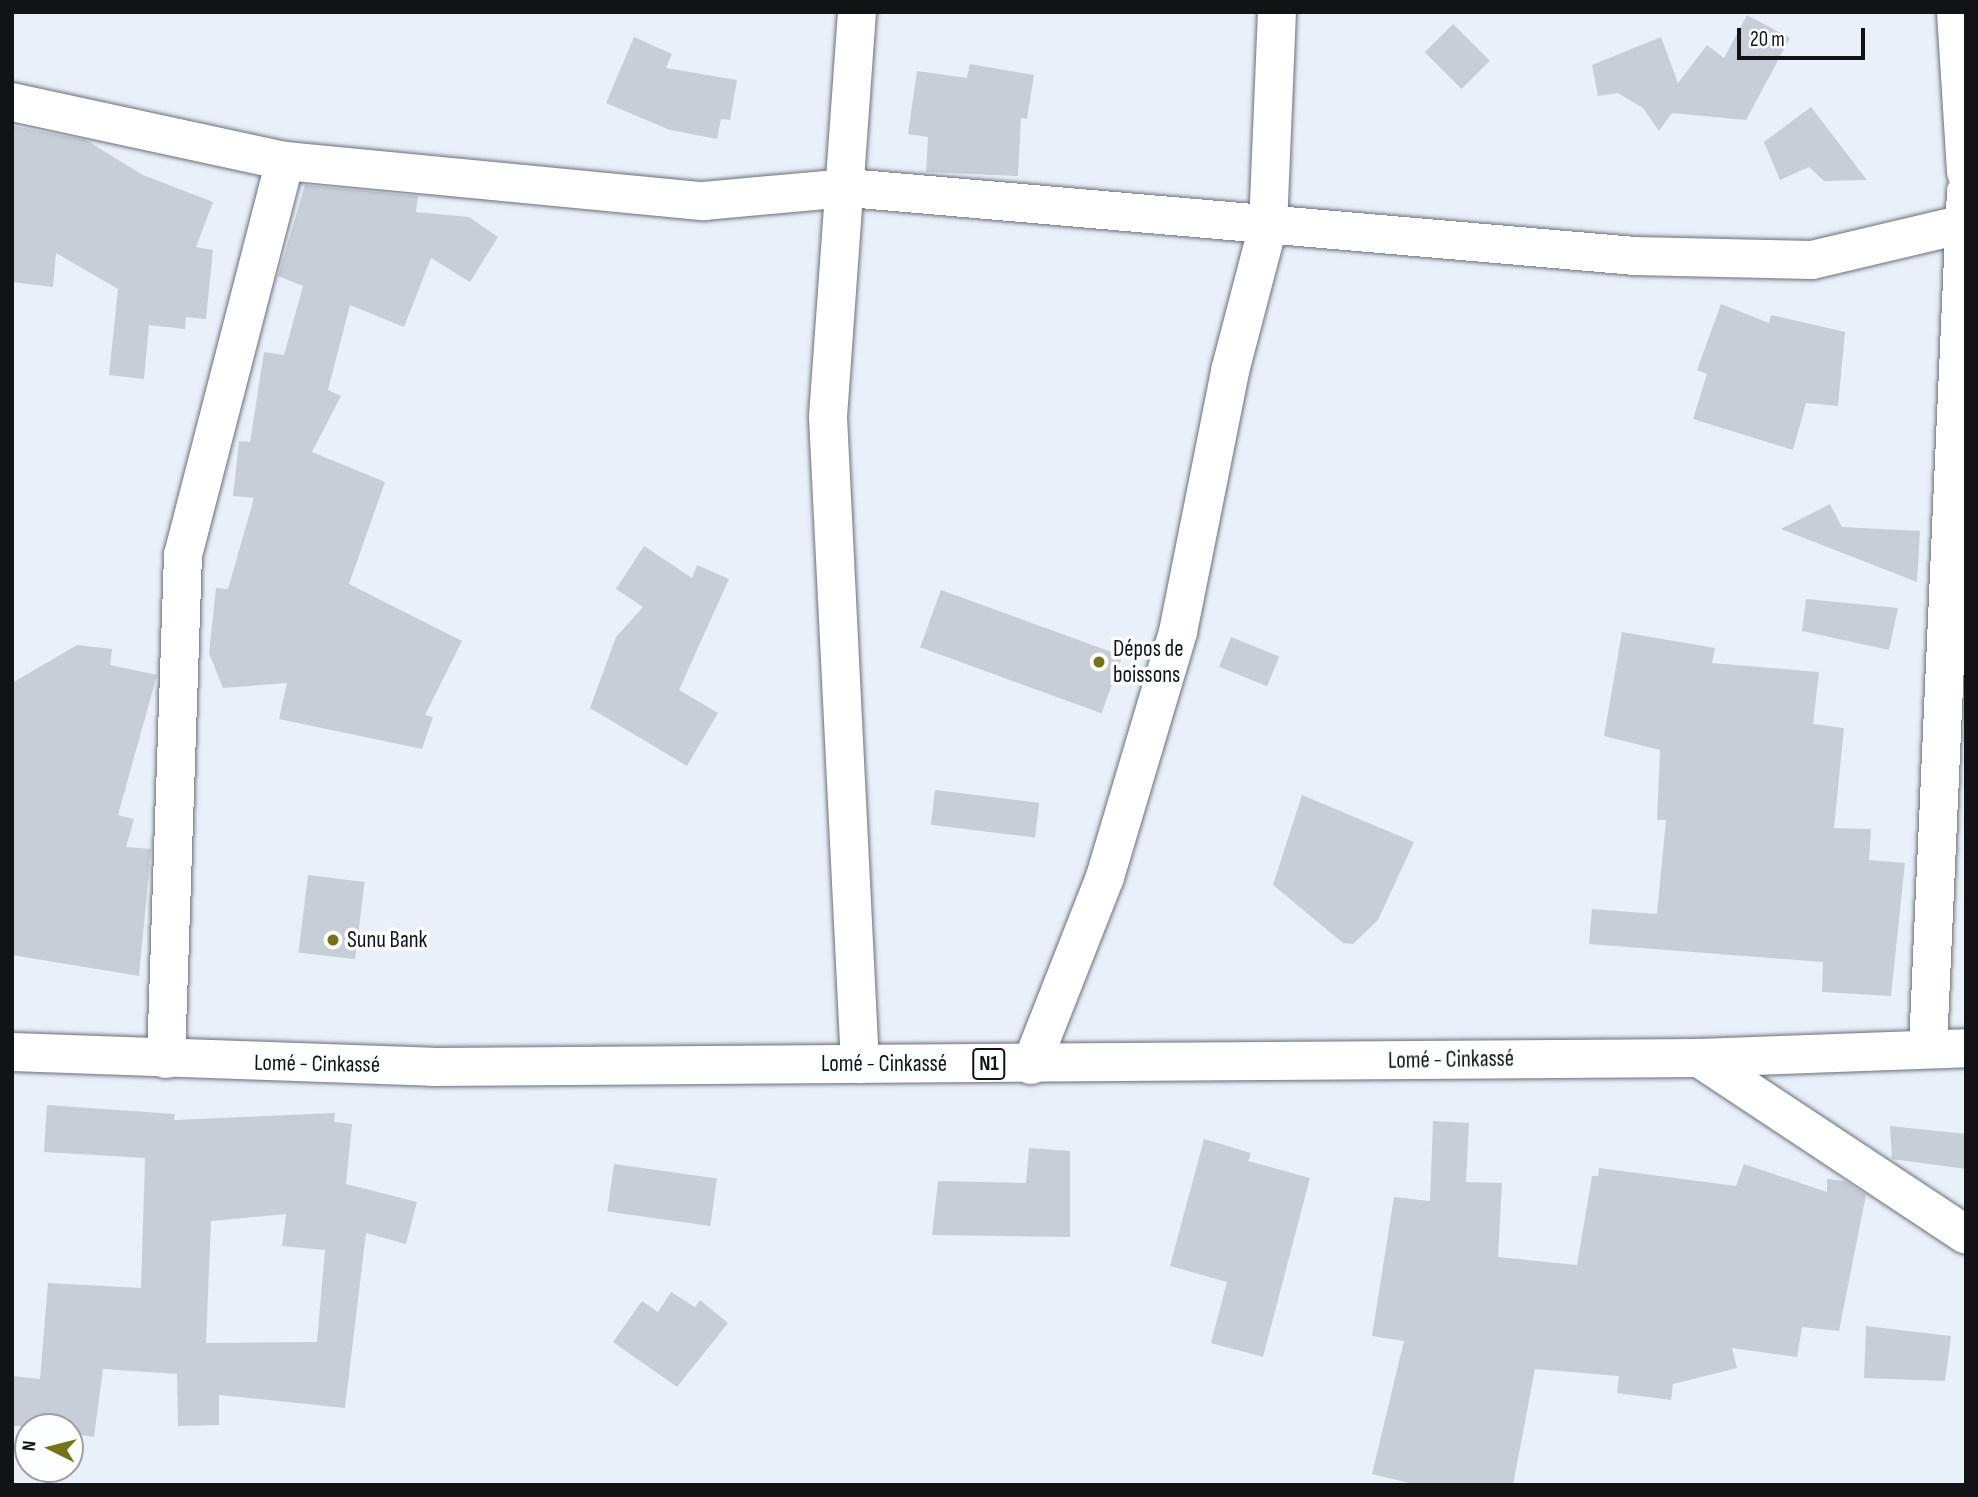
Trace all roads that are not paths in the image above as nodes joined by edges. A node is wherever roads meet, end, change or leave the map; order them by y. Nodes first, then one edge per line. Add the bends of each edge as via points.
1 (857, 12) edge
2 (1277, 12) edge
3 (1956, 12) edge
4 (12, 103) edge
5 (285, 161) junction
6 (1966, 173) edge
7 (848, 188) junction
8 (1963, 209) edge
9 (1268, 226) junction
10 (1927, 1047) junction
11 (1966, 1048) edge
12 (12, 1052) edge
13 (1699, 1058) junction
14 (166, 1059) junction
15 (860, 1064) junction
16 (1031, 1065) junction
17 (1966, 1235) edge

1 - 7 main road
2 - 9 main road
3 - 6 main road
4 - 5 main road
5 - 7 main road via 704,201
5 - 14 main road via 183,555
7 - 9 main road
7 - 15 main road via 828,417
8 - 9 main road via 1812,260 1634,256
8 - 10 main road
9 - 16 main road via 1230,371 1178,632 1105,877
10 - 11 main road, Lomé - Cinkassé / N1
10 - 13 main road, Lomé - Cinkassé / N1
12 - 14 main road, Lomé - Cinkassé / N1
13 - 16 main road, Lomé - Cinkassé / N1
13 - 17 main road
14 - 15 main road, Lomé - Cinkassé / N1 via 432,1067
15 - 16 main road, Lomé - Cinkassé / N1

